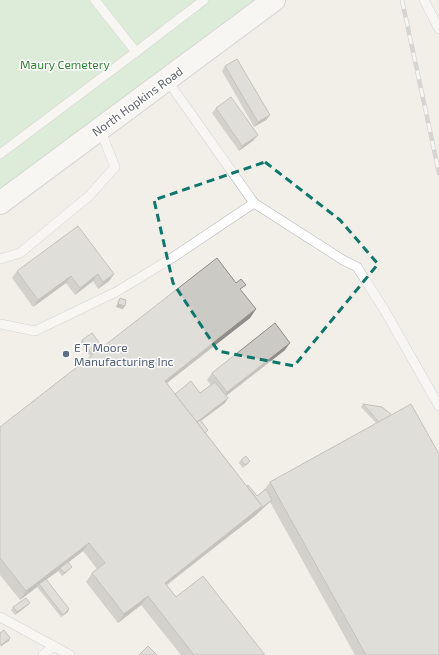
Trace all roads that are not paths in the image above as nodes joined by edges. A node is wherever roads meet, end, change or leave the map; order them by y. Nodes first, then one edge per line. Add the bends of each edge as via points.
1 (95, 0) edge
2 (204, 0) edge
3 (274, 0) edge
4 (424, 0) edge
5 (439, 29) edge
6 (136, 52) junction
7 (166, 80) junction
8 (100, 129) junction
9 (0, 154) edge
10 (0, 203) edge
11 (254, 203) junction
12 (0, 259) edge
13 (0, 324) edge
14 (439, 406) edge
15 (0, 617) edge
16 (54, 646) junction
17 (43, 655) edge
18 (70, 655) edge

1 - 6 lane
2 - 6 lane
3 - 7 main road, North Hopkins Road
4 - 5 lane
6 - 9 lane
7 - 8 main road, North Hopkins Road
7 - 11 lane
8 - 10 main road, North Hopkins Road
8 - 12 lane via 115,167 90,196 20,253
11 - 13 lane via 116,292 35,331
11 - 14 lane via 357,267
15 - 16 lane
16 - 17 lane
16 - 18 lane

